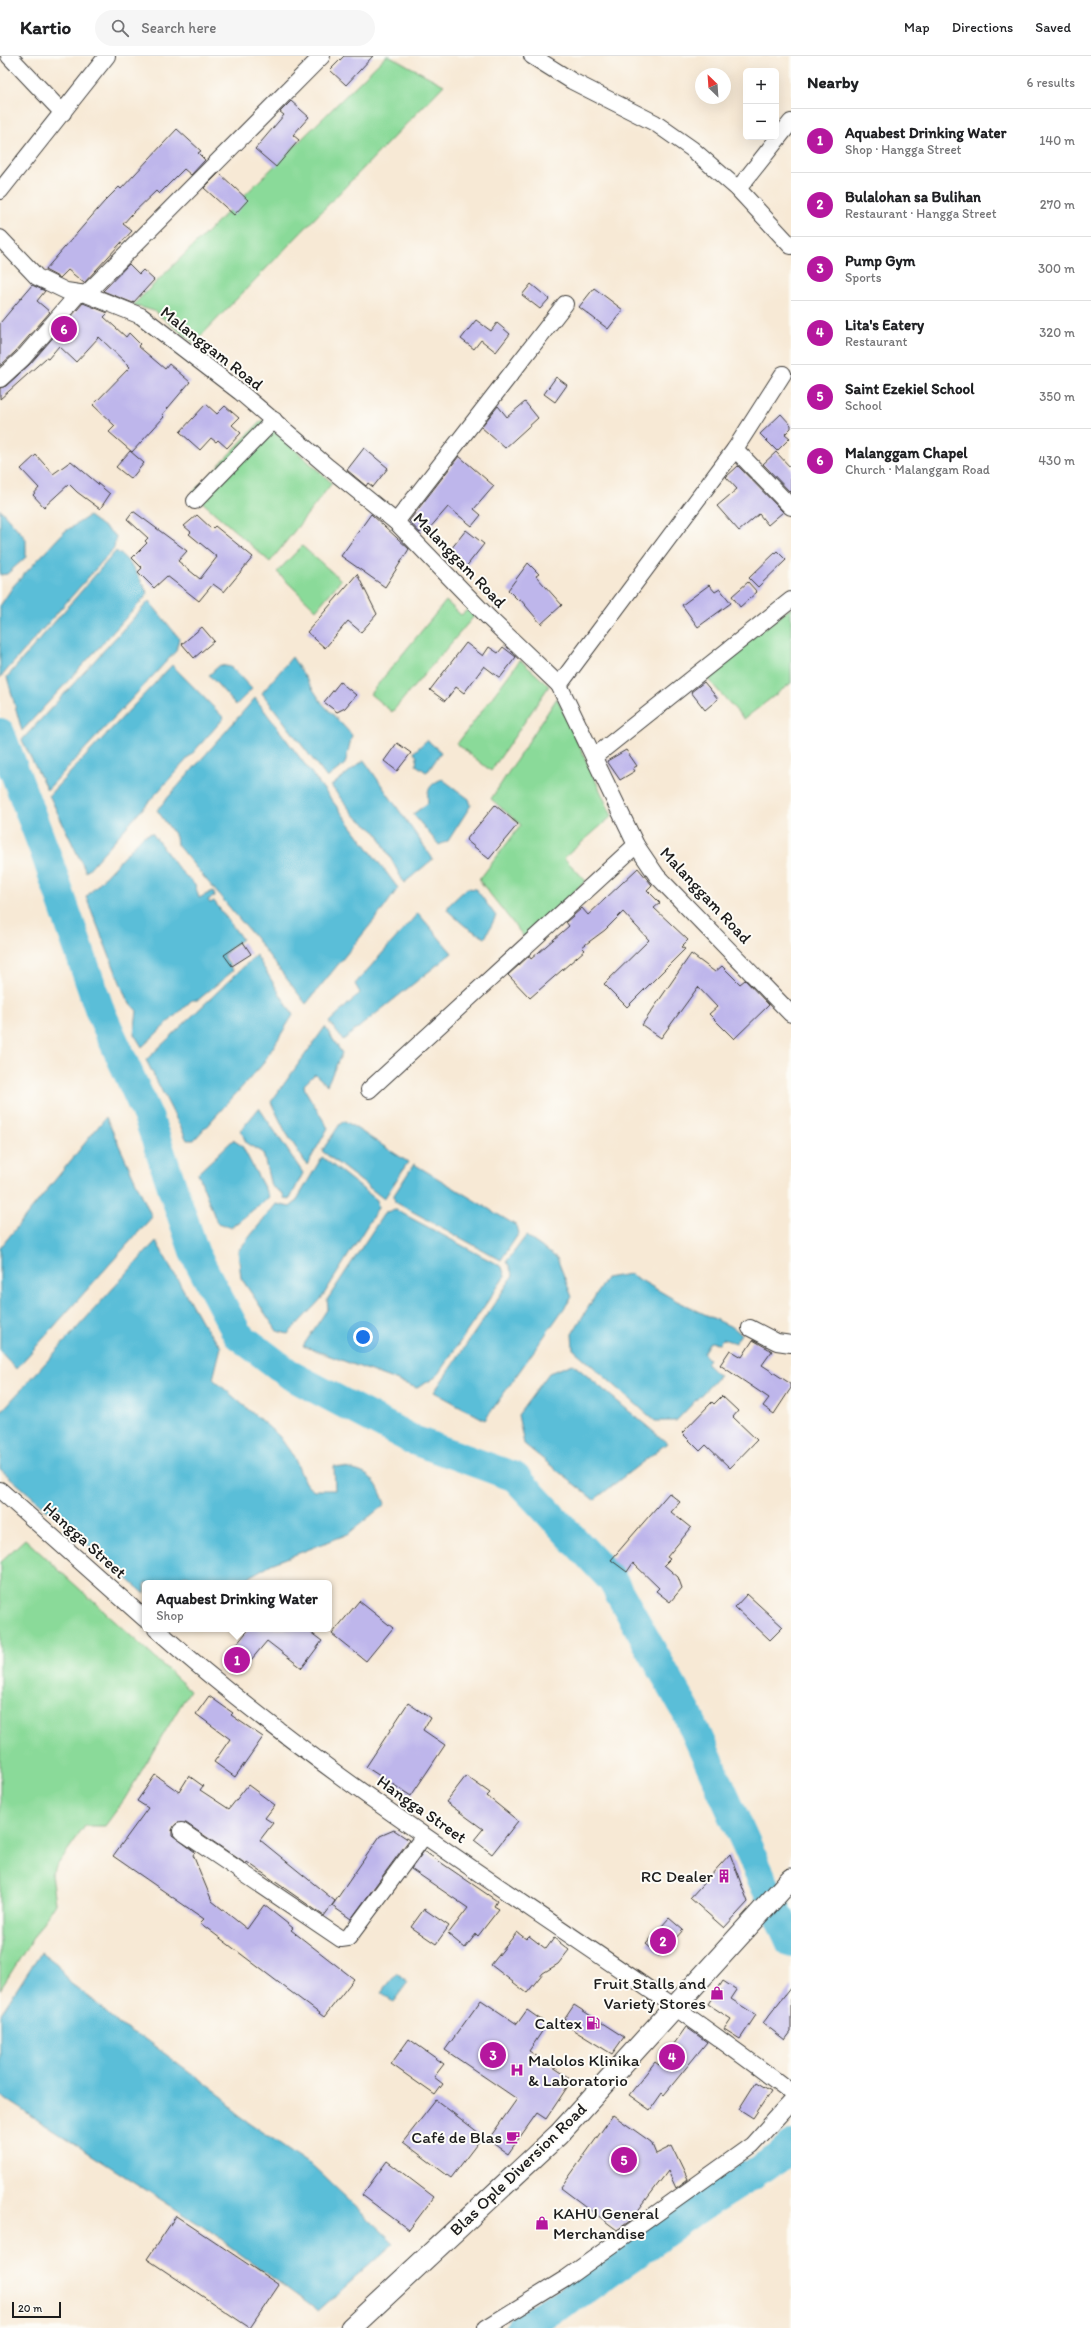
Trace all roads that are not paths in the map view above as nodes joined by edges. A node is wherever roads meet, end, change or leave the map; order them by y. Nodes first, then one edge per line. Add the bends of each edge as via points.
1 (9, 56) edge
2 (107, 56) edge
3 (322, 56) edge
4 (532, 56) edge
5 (63, 113) junction
6 (791, 122) edge
7 (738, 188) junction
8 (0, 191) edge
9 (0, 238) edge
10 (791, 246) edge
11 (82, 294) junction
12 (565, 304) dead end
13 (783, 374) dead end
14 (0, 379) edge
15 (274, 420) junction
16 (735, 448) junction
17 (195, 502) dead end
18 (791, 507) edge
19 (396, 522) junction
20 (791, 600) edge
21 (559, 685) junction
22 (594, 757) junction
23 (636, 845) junction
24 (791, 1014) edge
25 (369, 1090) dead end
26 (750, 1328) dead end
27 (791, 1344) edge
28 (0, 1490) edge
29 (142, 1616) edge
30 (160, 1632) edge
31 (181, 1831) dead end
32 (424, 1836) junction
33 (791, 1879) edge
34 (675, 2007) junction
35 (791, 2092) edge
36 (791, 2102) edge
37 (351, 2328) edge
38 (486, 2328) edge

1 - 5 street
2 - 5 street
3 - 11 street
4 - 7 street via 572,82 655,123 692,149
5 - 8 street
6 - 7 street
7 - 10 street
9 - 11 street, Malanggam Road via 37,277 66,292
11 - 14 street
11 - 15 street, Malanggam Road via 141,316
12 - 19 street
13 - 16 street
15 - 17 street
15 - 19 street, Malanggam Road
16 - 18 street
16 - 21 street
19 - 21 street, Malanggam Road via 489,618
20 - 22 street
21 - 22 street, Malanggam Road
22 - 23 street, Malanggam Road
23 - 24 street, Malanggam Road via 658,876
23 - 25 street
26 - 27 street via 778,1342
28 - 29 street, Hangga Street
30 - 32 street, Hangga Street via 252,1711
31 - 32 street via 341,1939 348,1938
32 - 34 street, Hangga Street
33 - 34 main road, Blas Ople Diversion Road
34 - 35 street, Hangga Street
34 - 37 main road, Blas Ople Diversion Road via 559,2134
36 - 38 street via 752,2145 565,2279

